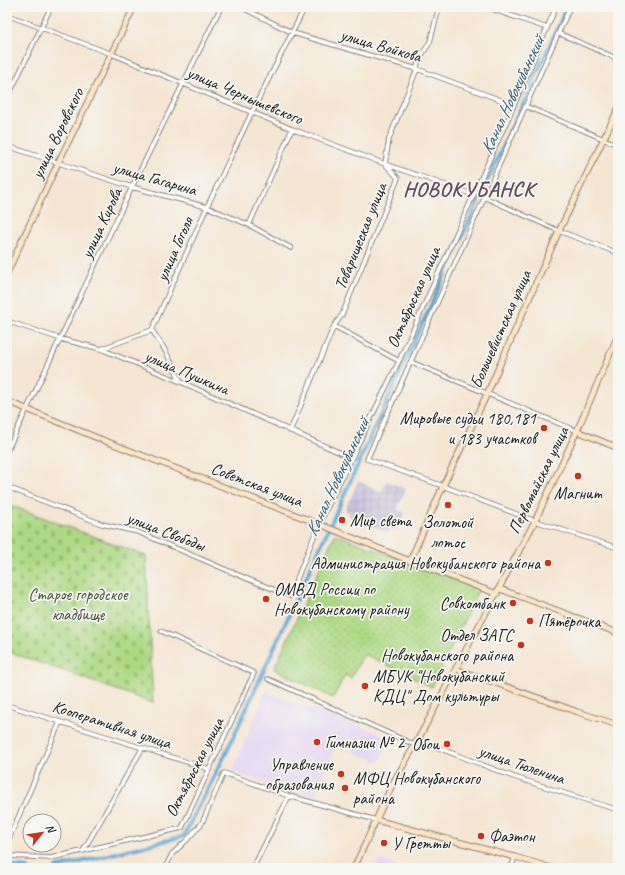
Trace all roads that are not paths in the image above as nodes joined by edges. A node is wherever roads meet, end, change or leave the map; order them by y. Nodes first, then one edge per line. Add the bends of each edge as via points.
1 (51, 7) edge
2 (134, 7) edge
3 (221, 7) edge
4 (241, 7) edge
5 (305, 7) edge
6 (439, 7) edge
7 (486, 7) edge
8 (556, 7) edge
9 (570, 7) edge
10 (7, 15) edge
11 (41, 28) junction
12 (547, 28) junction
13 (293, 33) junction
14 (558, 33) junction
15 (112, 54) junction
16 (618, 59) edge
17 (417, 68) junction
18 (183, 83) junction
19 (7, 99) edge
20 (514, 105) junction
21 (525, 106) junction
22 (618, 109) edge
23 (251, 114) junction
24 (292, 130) junction
25 (604, 139) junction
26 (618, 145) edge
27 (7, 146) edge
28 (58, 162) junction
29 (384, 164) junction
30 (132, 187) junction
31 (474, 195) junction
32 (484, 197) junction
33 (207, 207) junction
34 (250, 225) junction
35 (559, 231) junction
36 (291, 248) dead end
37 (618, 253) edge
38 (7, 272) edge
39 (7, 321) edge
40 (334, 326) junction
41 (152, 330) junction
42 (618, 335) edge
43 (61, 339) junction
44 (101, 349) junction
45 (399, 361) junction
46 (411, 362) junction
47 (181, 382) junction
48 (486, 394) junction
49 (7, 401) edge
50 (28, 408) junction
51 (290, 431) junction
52 (577, 431) junction
53 (618, 448) edge
54 (7, 451) edge
55 (352, 458) junction
56 (443, 486) junction
57 (7, 487) edge
58 (535, 520) junction
59 (319, 524) junction
60 (618, 548) edge
61 (410, 561) junction
62 (498, 591) junction
63 (290, 596) joint
64 (160, 631) dead end
65 (618, 633) edge
66 (456, 669) junction
67 (268, 679) dead end
68 (7, 705) edge
69 (60, 722) junction
70 (618, 725) edge
71 (417, 742) junction
72 (142, 749) junction
73 (209, 769) junction
74 (290, 796) junction
75 (618, 810) edge
76 (376, 820) junction
77 (7, 843) edge
78 (83, 851) junction
79 (7, 856) edge
80 (515, 857) junction
81 (165, 868) edge
82 (253, 868) edge
83 (354, 868) edge
84 (511, 868) edge
85 (552, 868) edge

1 - 11 street
2 - 15 main road, улица Воровского
3 - 18 street, улица Кирова
4 - 13 street, улица Войкова
5 - 13 street, улица Гоголя
6 - 17 street, Товарищеская улица via 430,42 418,61
7 - 12 street
8 - 12 street, Октябрьская улица
9 - 14 street, Октябрьская улица
10 - 11 street, улица Чернышевского
11 - 15 street, улица Чернышевского
11 - 19 street
12 - 20 street, Октябрьская улица
13 - 17 street, улица Войкова
13 - 23 street, улица Гоголя
14 - 16 street
14 - 21 street, Октябрьская улица
15 - 18 street, улица Чернышевского
15 - 28 main road, улица Воровского
17 - 20 street, улица Войкова
17 - 29 street, Товарищеская улица via 389,139
18 - 23 street, улица Чернышевского
18 - 30 street, улица Кирова
20 - 31 street, Октябрьская улица
21 - 25 street
21 - 32 street, Октябрьская улица
22 - 25 main road, Большевистская улица
23 - 24 street, улица Чернышевского
23 - 33 street, улица Гоголя
24 - 29 street, улица Чернышевского
24 - 34 street
25 - 26 street
25 - 35 main road, Большевистская улица
27 - 28 street, улица Гагарина
28 - 30 street, улица Гагарина
28 - 38 main road, улица Воровского
29 - 31 street, улица Чернышевского
29 - 40 street, Товарищеская улица via 398,178 342,315
30 - 33 street, улица Гагарина
30 - 43 street, улица Кирова
31 - 45 street, Октябрьская улица
32 - 35 street
32 - 46 street, Октябрьская улица
33 - 34 street, улица Гагарина
33 - 41 street, улица Гоголя
34 - 36 street, улица Гагарина
35 - 37 street
35 - 48 main road, Большевистская улица
39 - 43 street, улица Пушкина
40 - 45 street
40 - 51 street, Товарищеская улица
41 - 44 street
41 - 47 street
42 - 52 main road, Первомайская улица
43 - 44 street, улица Пушкина
43 - 50 street, улица Кирова
44 - 47 street, улица Пушкина
45 - 55 street, Октябрьская улица
46 - 48 street
46 - 56 street, Октябрьская улица via 367,459
47 - 51 street, улица Пушкина
48 - 52 street
48 - 56 main road, Большевистская улица
49 - 50 main road, Советская улица
50 - 54 street, улица Кирова
50 - 59 main road, Советская улица
51 - 55 street, улица Пушкина
52 - 53 main road
52 - 58 main road, Первомайская улица
55 - 59 street, Октябрьская улица
56 - 58 street
56 - 61 main road, Большевистская улица
57 - 63 street, улица Свободы via 102,524 138,532
58 - 60 street
58 - 62 main road, Первомайская улица
59 - 61 main road, Советская улица
59 - 63 street, Октябрьская улица
61 - 62 main road, Советская улица
62 - 65 main road, Советская улица
62 - 66 main road, Первомайская улица
64 - 73 street, Октябрьская улица via 254,673
66 - 70 main road
66 - 71 main road, Первомайская улица
67 - 71 street, улица Тюленина
68 - 69 street, Кооперативная улица
69 - 72 street, Кооперативная улица
69 - 77 street
71 - 75 street, улица Тюленина via 514,777
71 - 76 main road, Первомайская улица via 393,783
72 - 73 street, Кооперативная улица
72 - 78 street
73 - 78 street, Октябрьская улица via 182,828
74 - 76 street
74 - 81 street, Октябрьская улица via 224,773 202,823 172,854
74 - 82 street
76 - 80 main road
76 - 83 main road, Первомайская улица
78 - 79 street via 51,858
80 - 84 street
80 - 85 main road

